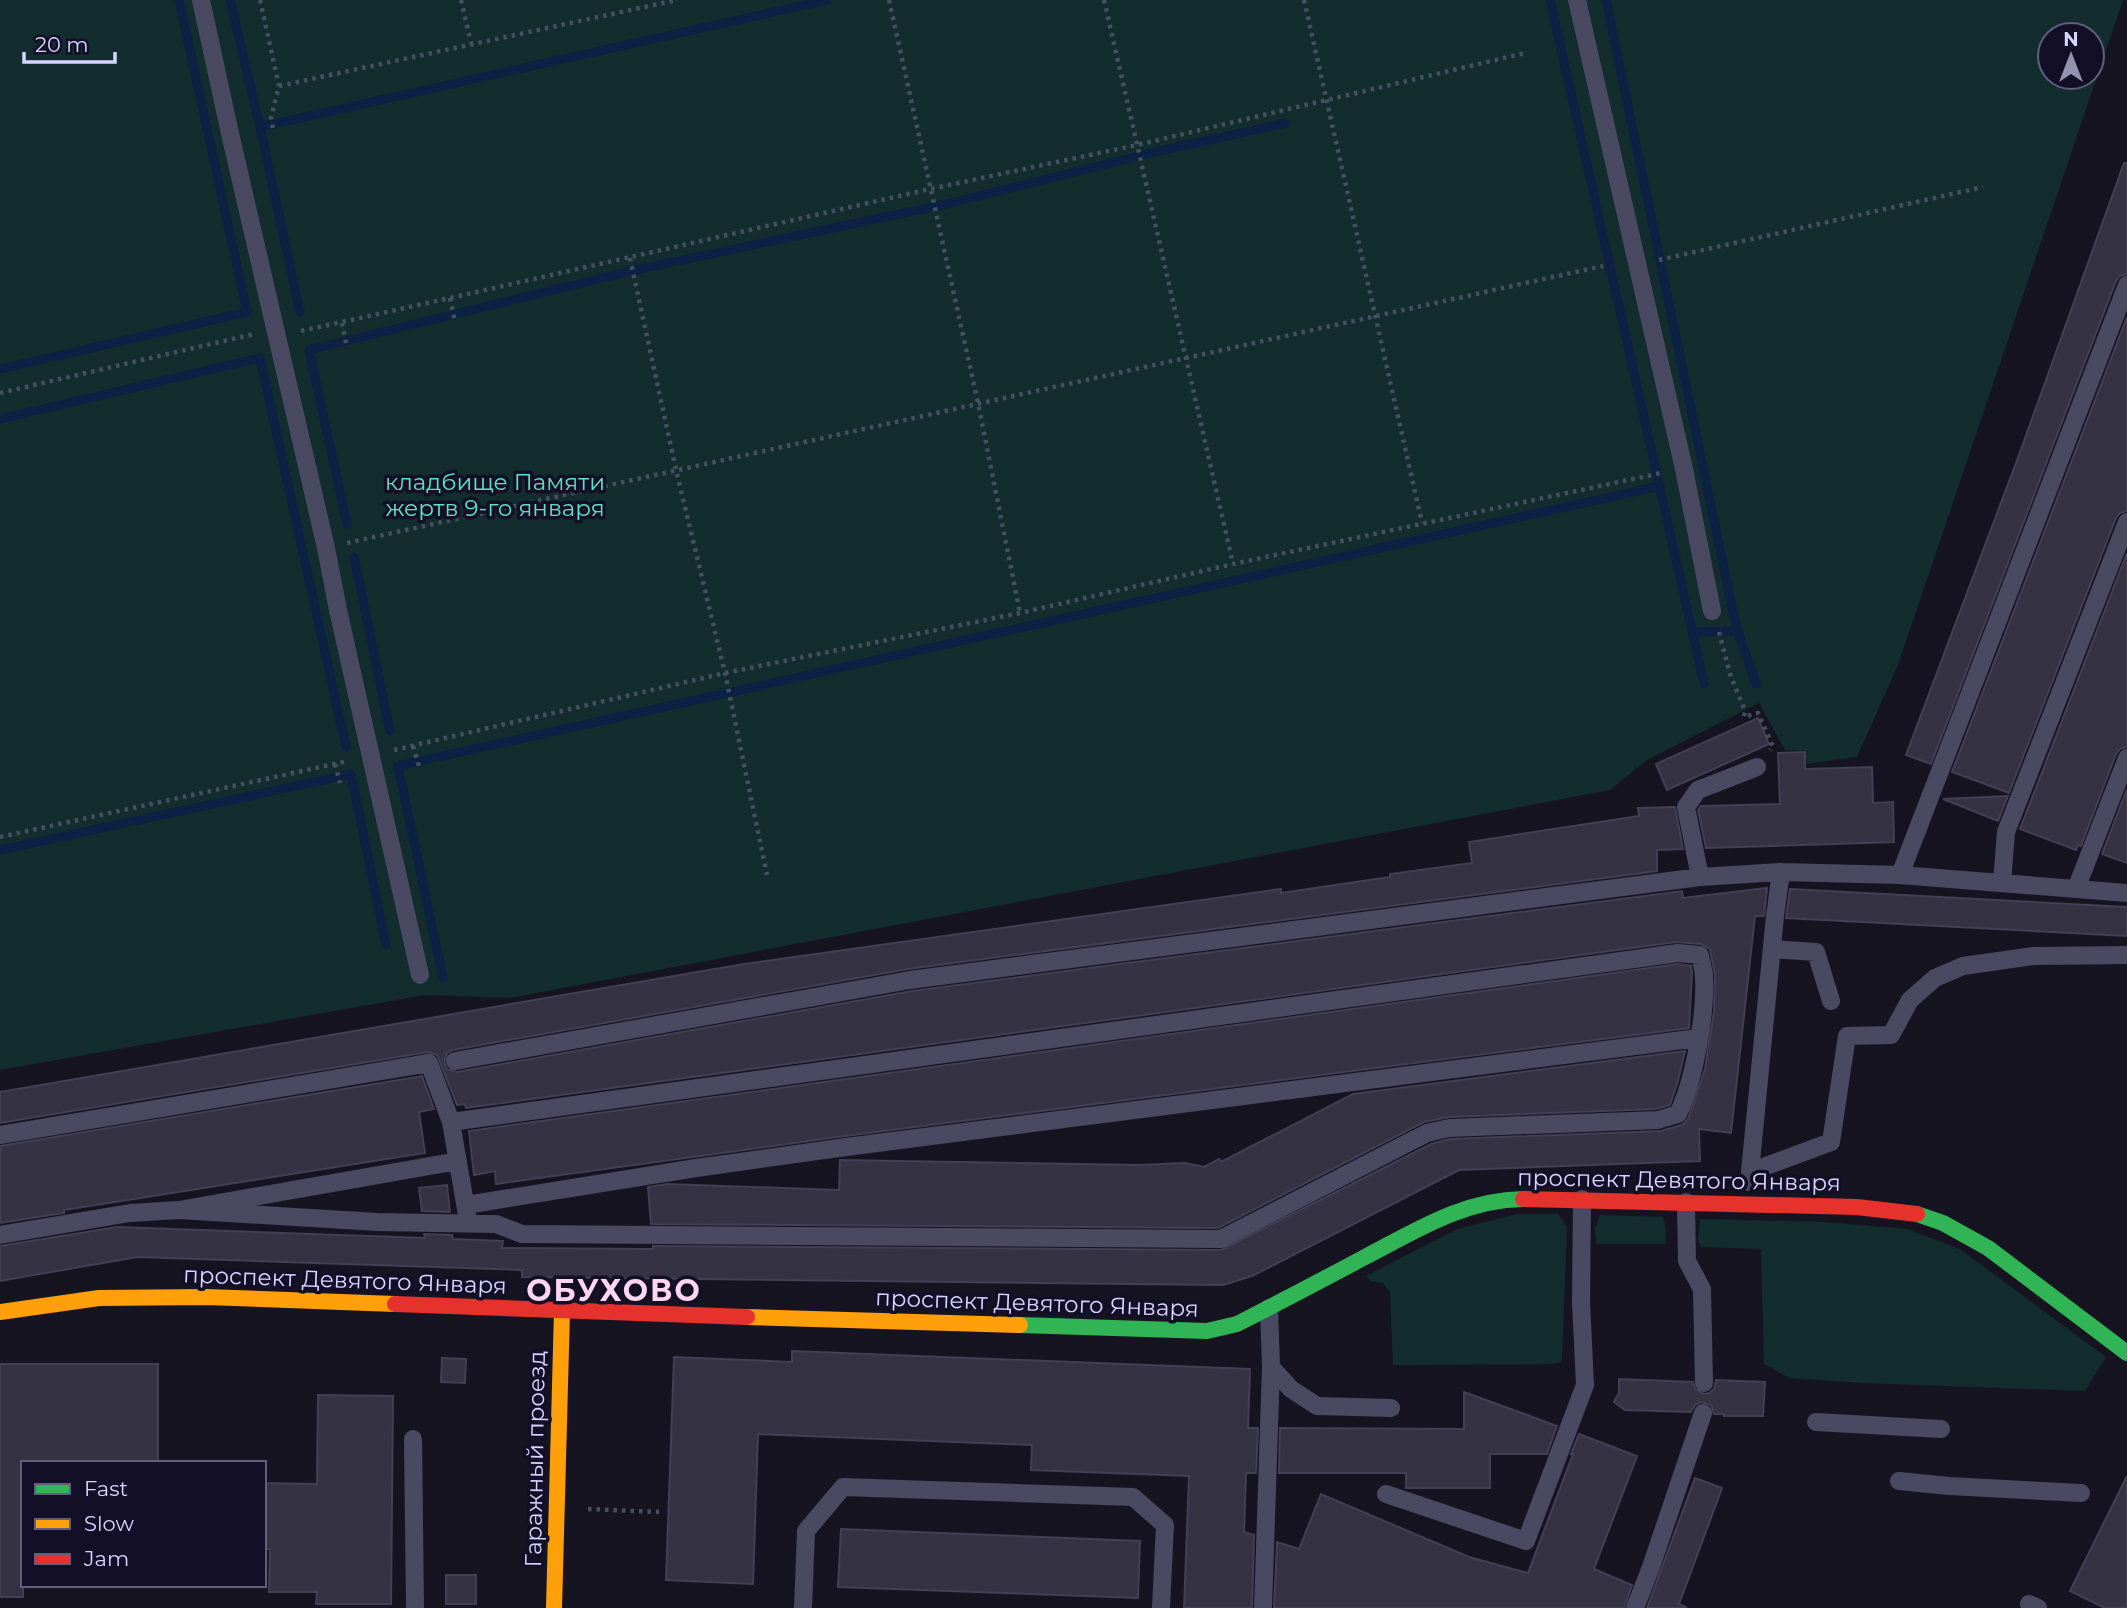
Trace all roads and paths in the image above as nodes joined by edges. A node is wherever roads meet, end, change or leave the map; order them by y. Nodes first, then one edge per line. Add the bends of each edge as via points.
1 (201, 0) edge
2 (260, 0) edge
3 (461, 0) edge
4 (639, 0) edge
5 (677, 0) edge
6 (889, 0) edge
7 (1104, 0) edge
8 (1304, 0) edge
9 (1577, 0) edge
10 (640, 8) junction
11 (471, 43) junction
12 (1525, 53) dead end
13 (279, 86) junction
14 (1327, 100) junction
15 (273, 129) dead end
16 (1138, 145) junction
17 (1983, 187) dead end
18 (929, 189) junction
19 (1670, 257) dead end
20 (629, 258) junction
21 (1603, 266) dead end
22 (2127, 285) edge
23 (450, 299) junction
24 (1375, 315) junction
25 (455, 322) dead end
26 (342, 323) junction
27 (275, 329) junction
28 (347, 348) dead end
29 (1186, 358) junction
30 (0, 393) edge
31 (978, 402) junction
32 (676, 470) junction
33 (1651, 476) dead end
34 (2127, 522) edge
35 (1422, 523) junction
36 (326, 548) junction
37 (1233, 564) junction
38 (1712, 611) dead end
39 (1020, 613) junction
40 (1720, 638) dead end
41 (725, 673) junction
42 (414, 746) junction
43 (371, 756) junction
44 (2127, 758) edge
45 (335, 764) junction
46 (419, 766) dead end
47 (1757, 767) joint
48 (340, 783) dead end
49 (0, 837) edge
50 (1781, 872) junction
51 (767, 875) dead end
52 (1900, 875) junction
53 (1700, 877) junction
54 (2002, 883) junction
55 (2076, 889) junction
56 (2127, 893) edge
57 (1772, 949) junction
58 (2127, 955) edge
59 (420, 975) dead end
60 (1831, 1001) dead end
61 (1698, 1038) junction
62 (455, 1061) dead end
63 (451, 1122) junction
64 (0, 1135) edge
65 (458, 1161) junction
66 (1750, 1172) junction
67 (1582, 1199) junction
68 (1686, 1202) junction
69 (1747, 1203) junction
70 (179, 1210) junction
71 (467, 1214) junction
72 (0, 1235) edge
73 (1269, 1308) junction
74 (562, 1311) junction
75 (0, 1312) edge
76 (2127, 1353) edge
77 (1271, 1367) junction
78 (1704, 1383) dead end
79 (1391, 1408) dead end
80 (1703, 1413) dead end
81 (1816, 1422) dead end
82 (1941, 1429) dead end
83 (413, 1439) dead end
84 (1899, 1481) dead end
85 (2081, 1493) dead end
86 (1386, 1494) dead end
87 (584, 1509) dead end
88 (659, 1511) dead end
89 (415, 1608) edge
90 (554, 1608) edge
91 (803, 1608) edge
92 (1161, 1608) edge
93 (1263, 1608) edge
94 (1635, 1608) edge

1 - 27 lane
2 - 13 path
3 - 11 path
4 - 10 path
5 - 10 path
6 - 18 path
7 - 16 path
8 - 14 path
9 - 38 lane
10 - 11 path
11 - 13 path
12 - 14 path
13 - 15 path via 271,117
14 - 16 path
14 - 24 path
16 - 18 path
16 - 29 path
17 - 19 path
18 - 20 path
18 - 31 path
20 - 23 path
20 - 32 path
21 - 24 path
22 - 52 lane
23 - 25 path
23 - 26 path
24 - 29 path
24 - 35 path
26 - 27 path via 305,331
26 - 28 path
27 - 30 path
27 - 36 lane
29 - 31 path
29 - 37 path
31 - 32 path
31 - 39 path
32 - 36 path
32 - 41 path
33 - 35 path
34 - 54 lane via 2006,832
35 - 37 path
36 - 43 lane
37 - 39 path
39 - 41 path
40 - 47 path via 1744,717 1758,713 1773,747
41 - 42 path
41 - 51 path
42 - 43 path
42 - 46 path
43 - 45 path
43 - 59 lane
44 - 55 lane
45 - 48 path
45 - 49 path
47 - 53 lane via 1698,790 1686,807
50 - 52 lane
50 - 53 lane
50 - 57 lane
52 - 54 lane
53 - 62 lane via 910,980
54 - 55 lane
55 - 56 lane
57 - 60 lane via 1816,952
57 - 66 lane
58 - 66 lane via 2034,956 1963,966 1935,978 1910,1000 1891,1035 1847,1036 1831,1142
61 - 63 lane via 1704,976 1700,955 1678,953
61 - 71 lane via 696,1168
61 - 71 lane via 1687,1096 1678,1114 1658,1120 1449,1128 1427,1133 1221,1239 522,1234
63 - 64 lane via 429,1063
63 - 65 lane
65 - 70 lane
65 - 71 lane
66 - 69 lane
67 - 68 street, проспект Девятого Января
67 - 73 street, проспект Девятого Января via 1503,1199 1466,1207
67 - 86 lane via 1585,1385 1526,1541
68 - 69 street, проспект Девятого Января
68 - 78 lane via 1686,1261 1702,1289
69 - 76 street, проспект Девятого Января via 1888,1209 1943,1223 1988,1248
70 - 71 lane via 377,1222
70 - 72 lane via 130,1213
73 - 74 street, проспект Девятого Января via 1237,1324 1207,1331
73 - 77 lane
74 - 75 street, проспект Девятого Января via 181,1297 99,1298
74 - 90 street, Гаражный проезд
77 - 79 lane via 1317,1406
77 - 93 lane
80 - 94 lane
81 - 82 lane
83 - 89 lane
84 - 85 lane
87 - 88 path
91 - 92 lane via 806,1531 843,1487 1133,1497 1165,1525

